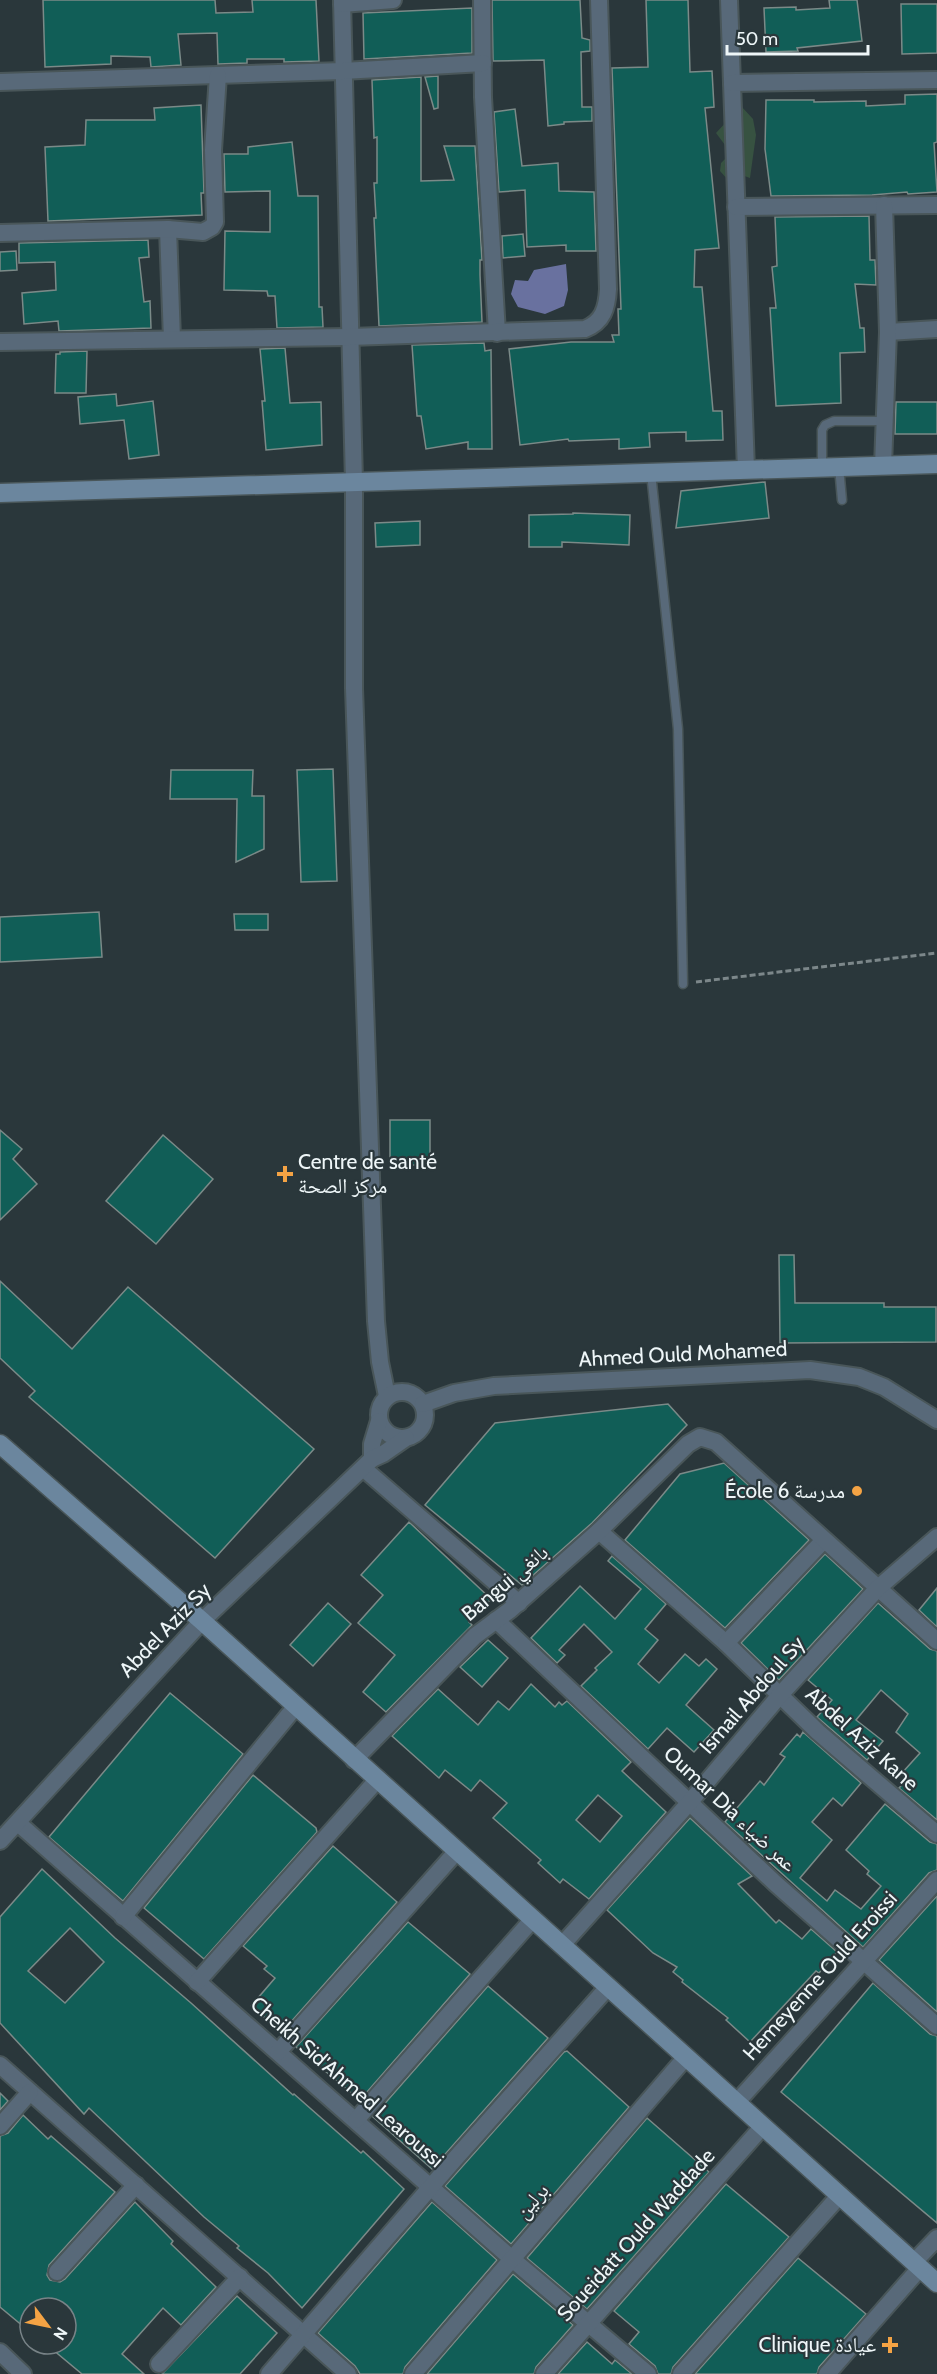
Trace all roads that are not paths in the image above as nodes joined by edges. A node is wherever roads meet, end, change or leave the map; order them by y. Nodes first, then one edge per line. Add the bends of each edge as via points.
1 (393, 0) edge
2 (482, 0) edge
3 (599, 0) edge
4 (729, 0) edge
5 (342, 2) edge
6 (483, 63) junction
7 (343, 71) junction
8 (218, 75) junction
9 (937, 80) edge
10 (0, 82) edge
11 (732, 83) junction
12 (884, 205) junction
13 (937, 205) edge
14 (736, 207) junction
15 (168, 229) junction
16 (0, 233) edge
17 (937, 329) edge
18 (888, 332) junction
19 (497, 333) junction
20 (350, 337) junction
21 (172, 339) junction
22 (0, 342) edge
23 (885, 421) junction
24 (937, 464) edge
25 (883, 466) junction
26 (830, 467) junction
27 (746, 470) junction
28 (651, 473) junction
29 (354, 482) junction
30 (0, 493) edge
31 (842, 500) dead end
32 (683, 984) road end
33 (387, 1396) junction
34 (423, 1404) junction
35 (937, 1420) edge
36 (379, 1421) junction
37 (406, 1438) junction
38 (0, 1444) edge
39 (368, 1464) junction
40 (599, 1531) junction
41 (937, 1537) edge
42 (824, 1540) junction
43 (878, 1588) junction
44 (519, 1603) junction
45 (496, 1620) junction
46 (202, 1621) junction
47 (937, 1641) edge
48 (726, 1643) junction
49 (780, 1695) junction
50 (296, 1706) junction
51 (354, 1760) junction
52 (378, 1779) junction
53 (689, 1803) junction
54 (18, 1823) junction
55 (937, 1834) edge
56 (0, 1841) edge
57 (456, 1851) junction
58 (937, 1880) edge
59 (123, 1917) junction
60 (533, 1919) junction
61 (562, 1945) junction
62 (864, 1962) junction
63 (197, 1982) junction
64 (608, 1987) junction
65 (937, 2026) edge
66 (278, 2052) junction
67 (686, 2057) junction
68 (0, 2065) edge
69 (30, 2092) junction
70 (736, 2102) junction
71 (356, 2120) junction
72 (0, 2126) edge
73 (763, 2126) junction
74 (136, 2185) junction
75 (432, 2186) junction
76 (840, 2195) junction
77 (937, 2238) edge
78 (512, 2259) junction
79 (917, 2265) junction
80 (57, 2272) dead end
81 (240, 2277) junction
82 (937, 2283) edge
83 (589, 2323) junction
84 (304, 2333) junction
85 (0, 2352) edge
86 (159, 2364) dead end
87 (23, 2374) edge
88 (269, 2374) edge
89 (348, 2374) edge
90 (413, 2374) edge
91 (544, 2374) edge
92 (648, 2374) edge
93 (681, 2374) edge
94 (827, 2374) edge

1 - 5 street
2 - 6 street
3 - 19 street via 607,306 594,326 585,329
4 - 11 street
5 - 7 street
6 - 7 street
6 - 19 street
7 - 8 street
7 - 20 street
8 - 10 street
8 - 15 street via 213,150 215,222 203,232
9 - 11 street
11 - 14 street
12 - 13 street
12 - 14 street
12 - 18 street
14 - 27 street
15 - 16 street
15 - 21 street
17 - 18 street
18 - 23 street
19 - 20 street
20 - 21 street
20 - 29 street
21 - 22 street
23 - 25 street
23 - 26 lane via 834,421 825,425 822,430
24 - 25 street
25 - 26 street
26 - 27 street
26 - 31 lane
27 - 28 street
28 - 29 street
28 - 32 lane via 678,729
29 - 30 street
29 - 33 street via 360,903 376,1321
33 - 34 street via 403,1391
33 - 36 street via 379,1407
34 - 35 street, Ahmed Ould Mohamed via 454,1393 494,1386 810,1370 859,1377
34 - 37 street via 421,1429
36 - 37 street via 393,1437
36 - 39 street
37 - 39 street, Abdel Aziz Sy
38 - 46 street
39 - 44 street
39 - 46 street, Abdel Aziz Sy
40 - 42 street, Bangui بانغي via 688,1444 700,1437 716,1442
40 - 44 street, Bangui بانغي
40 - 48 street, Abdel Aziz Kane
41 - 43 street, Ismail Abdoul Sy
42 - 43 street
42 - 48 street
43 - 47 street
43 - 49 street, Ismail Abdoul Sy
44 - 45 street, Bangui بانغي
45 - 51 street, Bangui بانغي via 475,1636
45 - 53 street, Oumar Dia عمر ضياء
46 - 50 street
46 - 54 street, Abdel Aziz Sy
48 - 49 street, Abdel Aziz Kane
49 - 53 street, Ismail Abdoul Sy
49 - 55 street, Abdel Aziz Kane
50 - 51 street
50 - 59 street
51 - 52 street
52 - 57 street
52 - 63 street
53 - 61 street, Ismail Abdoul Sy
53 - 62 street, Oumar Dia عمر ضياء
54 - 56 street, Abdel Aziz Sy
54 - 59 street, Cheikh Sid'Ahmed Learoussi
57 - 60 street
57 - 66 street
58 - 62 street, Hemeyenne Ould Eroissi
59 - 63 street, Cheikh Sid'Ahmed Learoussi
60 - 61 street
60 - 71 street
61 - 64 street
62 - 65 street, Oumar Dia عمر ضياء
62 - 70 street, Hemeyenne Ould Eroissi
63 - 66 street, Cheikh Sid'Ahmed Learoussi
64 - 67 street
64 - 75 street
66 - 71 street, Cheikh Sid'Ahmed Learoussi
67 - 70 street
67 - 78 street, برلين
68 - 69 street
69 - 72 street
69 - 74 street
70 - 73 street
71 - 75 street, Cheikh Sid'Ahmed Learoussi
73 - 76 street
73 - 83 street, Soueidatt Ould Waddade
74 - 80 street
74 - 81 street
75 - 78 street, Cheikh Sid'Ahmed Learoussi
75 - 84 street
76 - 79 street
76 - 93 street
77 - 79 street
78 - 83 street, Cheikh Sid'Ahmed Learoussi
78 - 90 street, برلين
79 - 82 street
79 - 94 street
81 - 84 street
81 - 86 street
83 - 91 street, Soueidatt Ould Waddade
83 - 92 street, Cheikh Sid'Ahmed Learoussi
84 - 88 street
84 - 89 street
85 - 87 street

